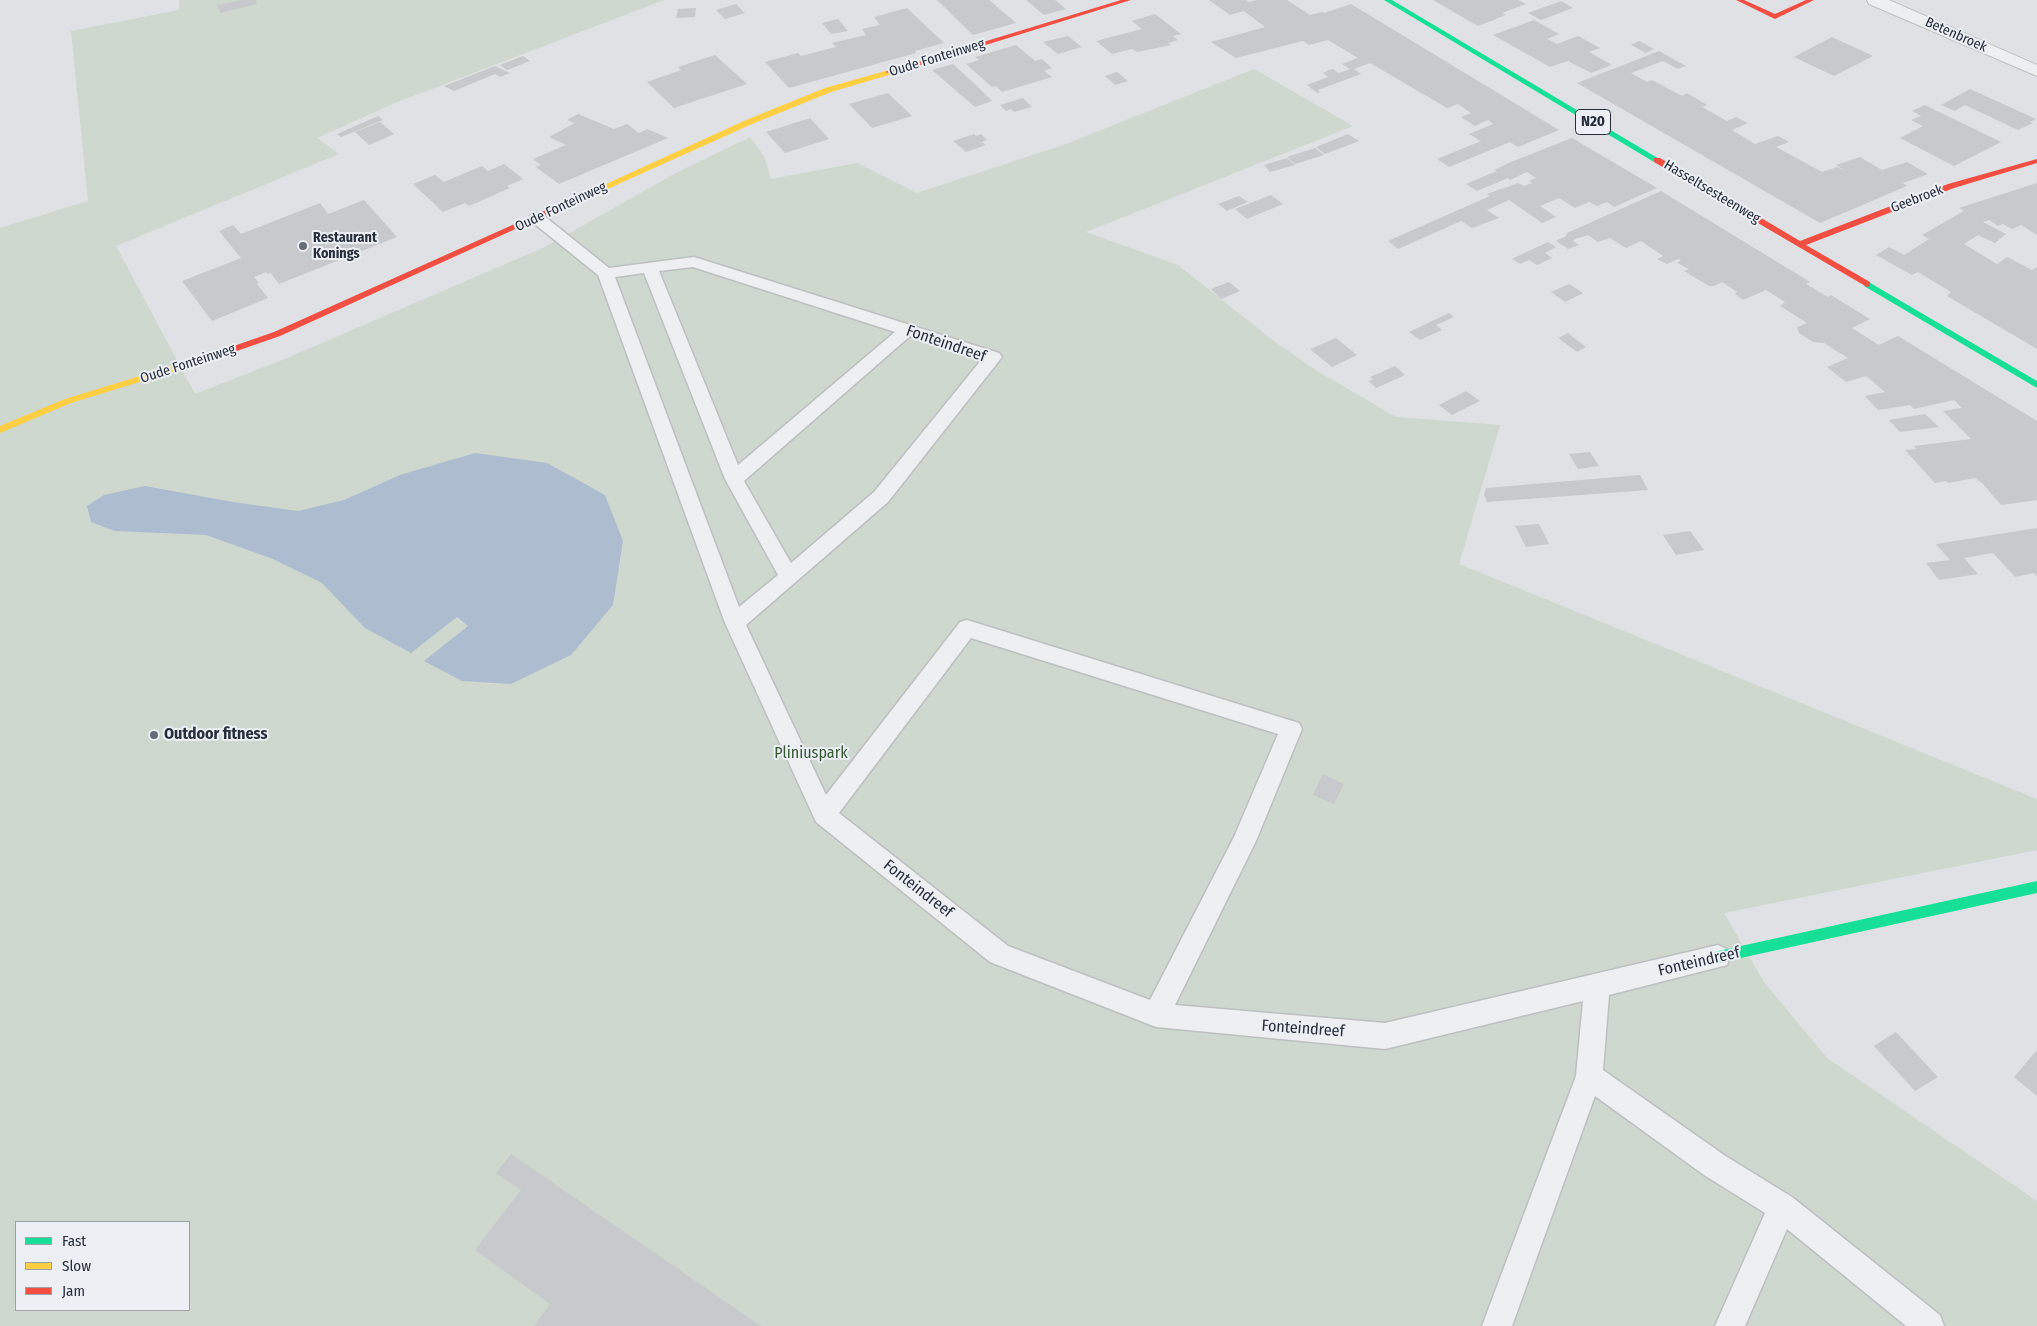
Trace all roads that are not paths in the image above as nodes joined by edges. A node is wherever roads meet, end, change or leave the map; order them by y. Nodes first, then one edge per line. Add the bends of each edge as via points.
1 (1128, 0) edge
2 (1387, 0) edge
3 (1739, 0) edge
4 (1811, 0) edge
5 (1875, 0) edge
6 (2037, 71) edge
7 (2037, 161) edge
8 (538, 218) junction
9 (1800, 244) junction
10 (650, 268) junction
11 (605, 273) junction
12 (907, 330) junction
13 (2037, 385) edge
14 (0, 430) edge
15 (734, 479) junction
16 (789, 577) junction
17 (735, 623) junction
18 (824, 815) junction
19 (2037, 887) edge
20 (1718, 957) joint
21 (1597, 987) junction
22 (1156, 1015) junction
23 (1589, 1076) junction
24 (1782, 1207) junction
25 (1497, 1326) edge
26 (1730, 1326) edge
27 (1930, 1326) edge

1 - 8 street, Oude Fonteinweg via 828,90 748,122
2 - 9 street, Hasseltsesteenweg / N20
3 - 4 street via 1776,17
5 - 6 street, Betenbroek
7 - 9 street, Geebroek via 1951,186
8 - 11 lane
8 - 14 street, Oude Fonteinweg via 277,334 167,372 68,401
9 - 13 street, Hasseltsesteenweg / N20
10 - 11 lane, Fonteindreef
10 - 12 lane, Fonteindreef via 694,262
10 - 15 lane
11 - 17 lane, Fonteindreef
12 - 15 lane
12 - 16 lane, Fonteindreef via 993,358 881,497
15 - 16 lane
16 - 17 lane, Fonteindreef
17 - 18 lane, Fonteindreef
18 - 22 lane, Fonteindreef via 999,954
18 - 22 lane via 967,628 1291,729 1244,841
19 - 20 street, Fonteindreef
20 - 21 lane, Fonteindreef
21 - 22 lane, Fonteindreef via 1385,1036
21 - 23 lane
23 - 24 lane via 1714,1165
23 - 25 lane
24 - 26 lane
24 - 27 lane

